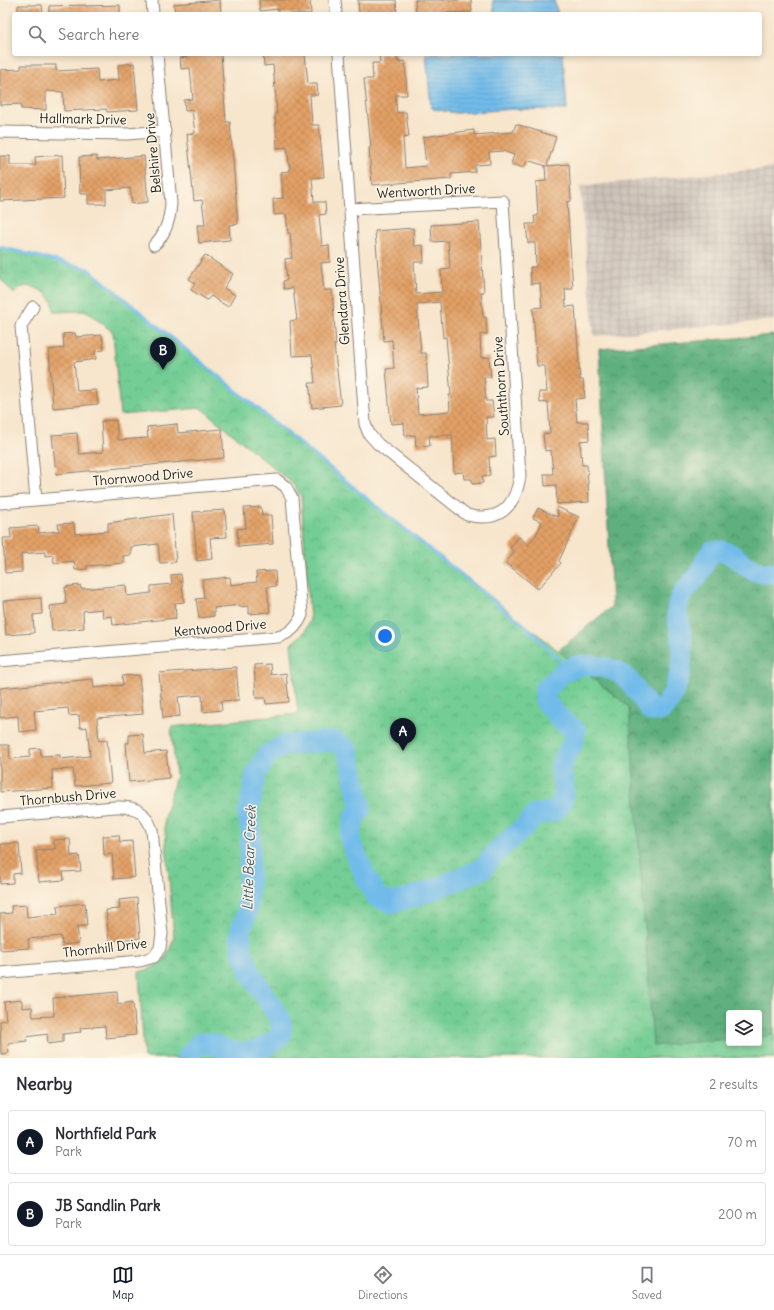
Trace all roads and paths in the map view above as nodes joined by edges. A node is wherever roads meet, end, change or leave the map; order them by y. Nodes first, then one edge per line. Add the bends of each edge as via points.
1 (152, 0) edge
2 (335, 0) edge
3 (153, 12) edge
4 (336, 12) edge
5 (157, 56) edge
6 (339, 56) edge
7 (165, 131) junction
8 (0, 132) edge
9 (503, 201) joint
10 (350, 209) junction
11 (154, 245) dead end
12 (33, 308) dead end
13 (286, 487) joint
14 (36, 500) junction
15 (0, 504) edge
16 (455, 506) joint
17 (0, 661) edge
18 (139, 810) joint
19 (0, 817) edge
20 (0, 974) edge

1 - 3 street
2 - 4 street
5 - 7 street, Belshire Drive
6 - 10 street, Glendara Drive
7 - 8 street, Hallmark Drive via 127,134
7 - 11 street, Belshire Drive via 170,216 161,238
9 - 10 street, Wentworth Drive
9 - 16 street, Souththorn Drive via 520,476 517,492 499,515 478,518 467,515
10 - 16 street, Glendara Drive via 365,424 369,434 378,444
12 - 14 street via 21,326
13 - 14 street, Thornwood Drive via 277,480 266,480
13 - 17 street, Kentwood Drive via 292,498 302,615 290,633 278,637
14 - 15 street, Thornwood Drive
18 - 19 street, Thornbush Drive via 128,806
18 - 20 street, Thornhill Drive via 148,819 152,830 162,934 160,948 154,957 140,961

